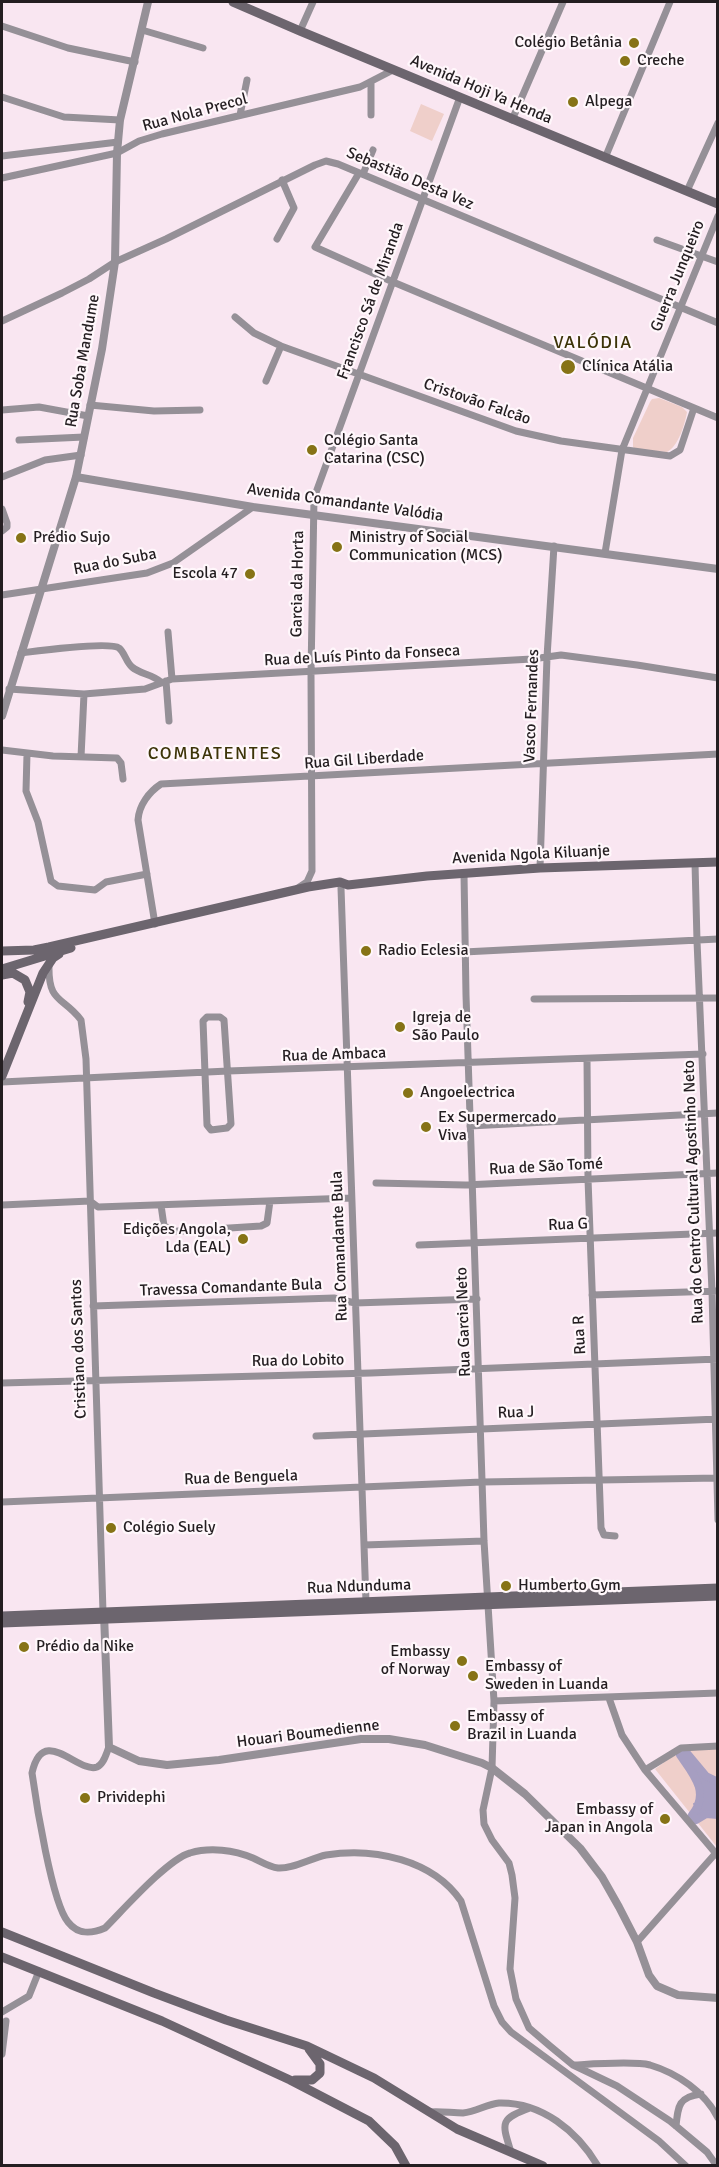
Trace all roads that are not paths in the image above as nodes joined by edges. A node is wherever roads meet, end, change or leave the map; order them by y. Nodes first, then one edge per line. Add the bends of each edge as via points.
1 (148, 2) edge
2 (233, 2) edge
3 (313, 2) edge
4 (563, 2) edge
5 (670, 2) edge
6 (2, 26) edge
7 (142, 30) junction
8 (300, 31) junction
9 (203, 48) dead end
10 (135, 62) junction
11 (393, 70) junction
12 (247, 80) dead end
13 (371, 82) junction
14 (460, 97) junction
15 (2, 98) edge
16 (240, 115) junction
17 (371, 115) dead end
18 (120, 120) junction
19 (512, 120) junction
20 (717, 123) edge
21 (118, 142) junction
22 (373, 150) dead end
23 (117, 153) junction
24 (2, 156) edge
25 (605, 158) junction
26 (361, 174) junction
27 (2, 178) edge
28 (282, 180) junction
29 (687, 191) junction
30 (422, 199) junction
31 (717, 204) edge
32 (717, 216) edge
33 (277, 239) dead end
34 (657, 240) dead end
35 (701, 256) junction
36 (115, 262) junction
37 (717, 262) edge
38 (393, 282) junction
39 (680, 308) junction
40 (235, 317) dead end
41 (2, 321) edge
42 (717, 323) edge
43 (281, 346) junction
44 (359, 374) junction
45 (266, 381) dead end
46 (646, 388) junction
47 (90, 405) junction
48 (694, 408) junction
49 (2, 410) edge
50 (200, 410) dead end
51 (88, 416) junction
52 (717, 418) edge
53 (84, 437) junction
54 (19, 440) dead end
55 (622, 450) junction
56 (81, 455) junction
57 (2, 477) edge
58 (76, 477) junction
59 (253, 507) junction
60 (2, 509) edge
61 (312, 514) junction
62 (2, 531) edge
63 (554, 546) junction
64 (605, 553) junction
65 (717, 569) edge
66 (42, 589) junction
67 (2, 595) edge
68 (168, 632) dead end
69 (21, 653) junction
70 (547, 657) junction
71 (310, 673) junction
72 (717, 678) edge
73 (166, 681) junction
74 (9, 689) junction
75 (84, 694) junction
76 (2, 716) edge
77 (169, 721) dead end
78 (2, 750) edge
79 (27, 754) junction
80 (717, 754) edge
81 (81, 757) junction
82 (543, 762) junction
83 (311, 777) junction
84 (123, 779) dead end
85 (717, 862) edge
86 (695, 863) junction
87 (540, 868) junction
88 (147, 874) junction
89 (464, 874) junction
90 (344, 886) junction
91 (288, 893) junction
92 (155, 924) junction
93 (717, 939) edge
94 (697, 940) junction
95 (66, 949) junction
96 (2, 951) edge
97 (464, 952) junction
98 (49, 962) junction
99 (2, 969) edge
100 (2, 975) edge
101 (717, 998) edge
102 (534, 999) dead end
103 (701, 999) junction
104 (27, 1010) junction
105 (703, 1054) junction
106 (586, 1059) junction
107 (468, 1064) junction
108 (347, 1068) junction
109 (228, 1071) junction
110 (204, 1072) junction
111 (2, 1077) edge
112 (87, 1077) junction
113 (2, 1082) edge
114 (717, 1113) edge
115 (704, 1115) junction
116 (588, 1121) junction
117 (470, 1126) junction
118 (717, 1173) edge
119 (706, 1174) junction
120 (588, 1179) junction
121 (376, 1183) dead end
122 (474, 1184) junction
123 (351, 1198) junction
124 (90, 1201) junction
125 (270, 1201) junction
126 (161, 1204) junction
127 (2, 1205) edge
128 (714, 1233) edge
129 (590, 1238) junction
130 (475, 1243) junction
131 (419, 1245) dead end
132 (715, 1291) edge
133 (591, 1295) junction
134 (477, 1299) junction
135 (355, 1302) junction
136 (93, 1306) junction
137 (716, 1359) edge
138 (595, 1363) junction
139 (479, 1368) junction
140 (358, 1374) junction
141 (96, 1381) junction
142 (2, 1383) edge
143 (716, 1419) edge
144 (597, 1423) junction
145 (481, 1428) junction
146 (360, 1433) junction
147 (316, 1437) dead end
148 (717, 1478) edge
149 (598, 1479) junction
150 (482, 1482) junction
151 (362, 1487) junction
152 (99, 1497) junction
153 (2, 1502) edge
154 (717, 1520) edge
155 (615, 1536) dead end
156 (484, 1541) junction
157 (364, 1545) junction
158 (717, 1588) edge
159 (717, 1596) edge
160 (488, 1601) junction
161 (366, 1602) junction
162 (104, 1615) junction
163 (2, 1616) edge
164 (2, 1623) edge
165 (717, 1693) edge
166 (609, 1698) junction
167 (494, 1701) junction
168 (717, 1746) edge
169 (109, 1747) junction
170 (492, 1768) junction
171 (645, 1770) junction
172 (716, 1855) edge
173 (2, 1932) edge
174 (637, 1942) junction
175 (2, 1957) edge
176 (39, 1971) junction
177 (717, 1998) edge
178 (2, 2012) edge
179 (6, 2020) dead end
180 (307, 2046) junction
181 (2, 2054) edge
182 (573, 2065) junction
183 (290, 2080) junction
184 (701, 2094) junction
185 (530, 2108) junction
186 (428, 2112) junction
187 (717, 2118) edge
188 (676, 2126) junction
189 (512, 2152) junction
190 (406, 2166) edge
191 (543, 2166) edge
192 (598, 2166) edge
193 (686, 2166) edge
194 (717, 2166) edge

1 - 7 street, Rua Soba Mandume
2 - 8 main road, Avenida Hoji Ya Henda
3 - 8 street
4 - 19 street
5 - 25 street
6 - 10 street via 68,48
7 - 9 street
7 - 10 street, Rua Soba Mandume
8 - 11 main road, Avenida Hoji Ya Henda
10 - 18 street, Rua Soba Mandume
11 - 13 street, Rua Nola Precol
11 - 14 main road, Avenida Hoji Ya Henda
12 - 16 street
13 - 16 street, Rua Nola Precol
13 - 17 street
14 - 19 main road, Avenida Hoji Ya Henda
14 - 30 street, Francisco Sá de Miranda
15 - 18 street via 64,117
16 - 23 street, Rua Nola Precol via 162,134
18 - 21 street, Rua Soba Mandume
19 - 25 main road, Avenida Hoji Ya Henda
20 - 29 street
21 - 23 street, Rua Soba Mandume
21 - 24 street
22 - 26 street
23 - 27 street, Rua Nola Precol
23 - 36 street, Rua Soba Mandume
25 - 29 main road, Avenida Hoji Ya Henda
26 - 28 street, Sebastião Desta Vez via 326,161
26 - 30 street, Sebastião Desta Vez
26 - 38 street via 315,248
28 - 33 street via 294,208
28 - 36 street, Sebastião Desta Vez
29 - 31 main road, Avenida Hoji Ya Henda
30 - 38 street, Francisco Sá de Miranda
30 - 39 street, Sebastião Desta Vez
32 - 35 street, Guerra Junqueiro
34 - 35 street
35 - 37 street
35 - 39 street, Guerra Junqueiro
36 - 41 street, Sebastião Desta Vez via 71,289
36 - 47 street, Rua Soba Mandume
38 - 44 street, Francisco Sá de Miranda
38 - 46 street
39 - 42 street, Sebastião Desta Vez
39 - 46 street, Guerra Junqueiro
40 - 43 street, Cristovão Falcão via 254,333
43 - 44 street, Cristovão Falcão
43 - 45 street
44 - 55 street, Cristovão Falcão via 516,431
44 - 61 street, Francisco Sá de Miranda via 314,498
46 - 48 street
46 - 55 street, Guerra Junqueiro
47 - 50 street via 154,411
47 - 51 street, Rua Soba Mandume
48 - 52 street
48 - 55 street, Cristovão Falcão via 683,444 674,455
49 - 51 street via 39,407
51 - 53 street, Rua Soba Mandume
53 - 54 street
53 - 56 street, Rua Soba Mandume
55 - 64 street, Guerra Junqueiro
56 - 57 street via 45,460
56 - 58 street, Rua Soba Mandume
58 - 59 street, Avenida Comandante Valódia
58 - 66 street, Rua Soba Mandume
59 - 61 street, Avenida Comandante Valódia
59 - 66 street, Rua do Suba via 162,568
60 - 62 street via 7,523
61 - 63 street, Avenida Comandante Valódia
61 - 71 street, Garcia da Horta
63 - 64 street, Avenida Comandante Valódia
63 - 70 street, Vasco Fernandes
64 - 65 street, Avenida Comandante Valódia
66 - 67 street, Rua do Suba
66 - 69 street, Rua Soba Mandume
68 - 73 street
69 - 73 street via 115,646 132,668
69 - 74 street, Rua Soba Mandume
70 - 71 street, Rua de Luís Pinto da Fonseca
70 - 72 street, Rua de Luís Pinto da Fonseca via 561,655
70 - 82 street, Vasco Fernandes
71 - 73 street, Rua de Luís Pinto da Fonseca
71 - 83 street, Garcia da Horta
73 - 75 street, Rua de Luís Pinto da Fonseca via 145,689
73 - 77 street
74 - 75 street, Rua de Luís Pinto da Fonseca
74 - 76 street, Rua Soba Mandume
75 - 81 street
78 - 79 street
79 - 81 street
79 - 88 street via 26,791 38,822 51,881 58,886 95,890 105,882
80 - 82 street, Rua Gil Liberdade
81 - 84 street via 120,759
82 - 83 street, Rua Gil Liberdade
82 - 87 street, Vasco Fernandes
83 - 88 street, Rua Gil Liberdade via 161,784 139,812
83 - 91 street, Garcia da Horta via 312,871 307,882
85 - 86 main road, Avenida Ngola Kiluanje
86 - 87 main road, Avenida Ngola Kiluanje
86 - 94 street, Rua do Centro Cultural Agostinho Neto
87 - 89 main road, Avenida Ngola Kiluanje
88 - 92 street, Rua Gil Liberdade
89 - 90 main road, Avenida Ngola Kiluanje
89 - 97 street, Rua Garcia Neto
90 - 91 main road, Avenida Ngola Kiluanje via 340,882
90 - 95 main road, Avenida Ngola Kiluanje
90 - 108 street, Rua Comandante Bula
91 - 92 main road, Avenida Ngola Kiluanje
92 - 96 main road, Avenida Ngola Kiluanje via 34,950
93 - 94 street
94 - 97 street
94 - 103 street, Rua do Centro Cultural Agostinho Neto
95 - 98 main road
95 - 99 main road, Avenida Ngola Kiluanje
97 - 107 street, Rua Garcia Neto
98 - 104 main road
98 - 112 street, Cristiano dos Santos via 49,981 54,993 83,1025
100 - 104 main road via 13,973 25,980 30,992
101 - 103 street
102 - 103 street
103 - 105 street, Rua do Centro Cultural Agostinho Neto
104 - 111 main road
105 - 106 street, Rua de Ambaca
105 - 115 street, Rua do Centro Cultural Agostinho Neto
106 - 107 street, Rua de Ambaca
106 - 116 street, Rua R
107 - 108 street, Rua de Ambaca
107 - 117 street, Rua Garcia Neto
108 - 109 street, Rua de Ambaca
108 - 123 street, Rua Comandante Bula
109 - 110 street, Rua de Ambaca
109 - 110 street via 224,1020 207,1017 203,1021
109 - 110 street via 231,1124 211,1130 207,1125
110 - 112 street, Rua de Ambaca
112 - 113 street, Rua de Ambaca
112 - 124 street, Cristiano dos Santos
114 - 115 street
115 - 116 street
115 - 119 street, Rua do Centro Cultural Agostinho Neto
116 - 117 street
116 - 120 street, Rua R
117 - 122 street, Rua Garcia Neto
118 - 119 street, Rua de São Tomé
119 - 120 street, Rua de São Tomé
119 - 128 street, Rua do Centro Cultural Agostinho Neto
120 - 122 street, Rua de São Tomé
120 - 129 street, Rua R
121 - 122 street, Rua de São Tomé
122 - 130 street, Rua Garcia Neto
123 - 125 street
123 - 135 street, Rua Comandante Bula
124 - 126 street via 98,1207
124 - 127 street
124 - 136 street, Cristiano dos Santos
125 - 126 street
125 - 126 street via 267,1223 261,1226 182,1231 164,1226
128 - 129 street, Rua G
128 - 132 street, Rua do Centro Cultural Agostinho Neto
129 - 130 street, Rua G
129 - 133 street, Rua R
130 - 131 street, Rua G
130 - 134 street, Rua Garcia Neto
132 - 133 street
132 - 137 street, Rua do Centro Cultural Agostinho Neto
133 - 138 street, Rua R
134 - 135 street, Travessa Comandante Bula
134 - 139 street, Rua Garcia Neto
135 - 136 street, Travessa Comandante Bula via 334,1298
135 - 140 street, Rua Comandante Bula
136 - 141 street, Cristiano dos Santos
137 - 138 street, Rua do Lobito
137 - 143 street, Rua do Centro Cultural Agostinho Neto
138 - 139 street, Rua do Lobito
138 - 144 street, Rua R
139 - 140 street, Rua do Lobito
139 - 145 street, Rua Garcia Neto
140 - 141 street, Rua do Lobito
140 - 146 street, Rua Comandante Bula
141 - 142 street, Rua do Lobito
141 - 152 street, Cristiano dos Santos
143 - 144 street, Rua J
143 - 148 street, Rua do Centro Cultural Agostinho Neto
144 - 145 street, Rua J
144 - 149 street, Rua R
145 - 146 street, Rua J
145 - 150 street, Rua Garcia Neto
146 - 147 street, Rua J
146 - 151 street, Rua Comandante Bula
148 - 149 street, Rua de Benguela
148 - 154 street, Rua do Centro Cultural Agostinho Neto
149 - 150 street, Rua de Benguela
149 - 155 street, Rua R via 601,1528 604,1535
150 - 151 street, Rua de Benguela
150 - 156 street, Rua Garcia Neto
151 - 152 street, Rua de Benguela
151 - 157 street, Rua Comandante Bula
152 - 153 street, Rua de Benguela
152 - 162 street, Cristiano dos Santos
156 - 157 street
156 - 160 street, Rua Garcia Neto
157 - 161 street, Rua Comandante Bula
158 - 160 main road, Rua Ndunduma
159 - 160 main road, Rua Ndunduma
160 - 161 main road, Rua Ndunduma
160 - 162 main road, Rua Ndunduma
160 - 167 street, Rua Garcia Neto
161 - 162 main road, Rua Ndunduma
162 - 163 main road, Rua Ndunduma
162 - 164 main road, Rua Ndunduma
162 - 169 street, Cristiano dos Santos
165 - 166 street
166 - 167 street
166 - 171 street via 622,1735
167 - 170 street, Rua Garcia Neto
168 - 171 street via 681,1748
169 - 170 street, Houari Boumedienne via 139,1761 167,1765 361,1739 389,1739 461,1755
169 - 193 street via 99,1766 93,1768 58,1752 40,1754 32,1773 54,1887 63,1915 73,1928 86,1933 105,1928 174,1861 191,1852 240,1853 279,1868 349,1852 414,1863 439,1876 461,1901 502,2022 659,2141
170 - 174 street, Houari Boumedienne via 580,1848 602,1877
170 - 182 street, Rua Garcia Neto via 484,1824 509,1863 512,1875 515,1898 510,1969 516,1999 530,2028
171 - 172 street
172 - 174 street
173 - 180 main road via 143,1989
174 - 177 street, Houari Boumedienne via 657,1986 678,1995
175 - 176 main road
176 - 178 street via 29,1996
176 - 183 main road via 162,2020
179 - 181 street
180 - 183 main road via 320,2064 320,2073 306,2081
180 - 186 main road via 374,2078
182 - 184 street via 649,2064
182 - 188 street, Rua Garcia Neto via 617,2086
183 - 190 main road via 369,2121 395,2146
184 - 187 street
184 - 188 street via 683,2100
185 - 186 street via 496,2103 464,2113
185 - 189 street via 509,2116 506,2122
185 - 192 street via 570,2130
186 - 189 main road
188 - 194 street, Rua Garcia Neto via 707,2152
189 - 191 main road

